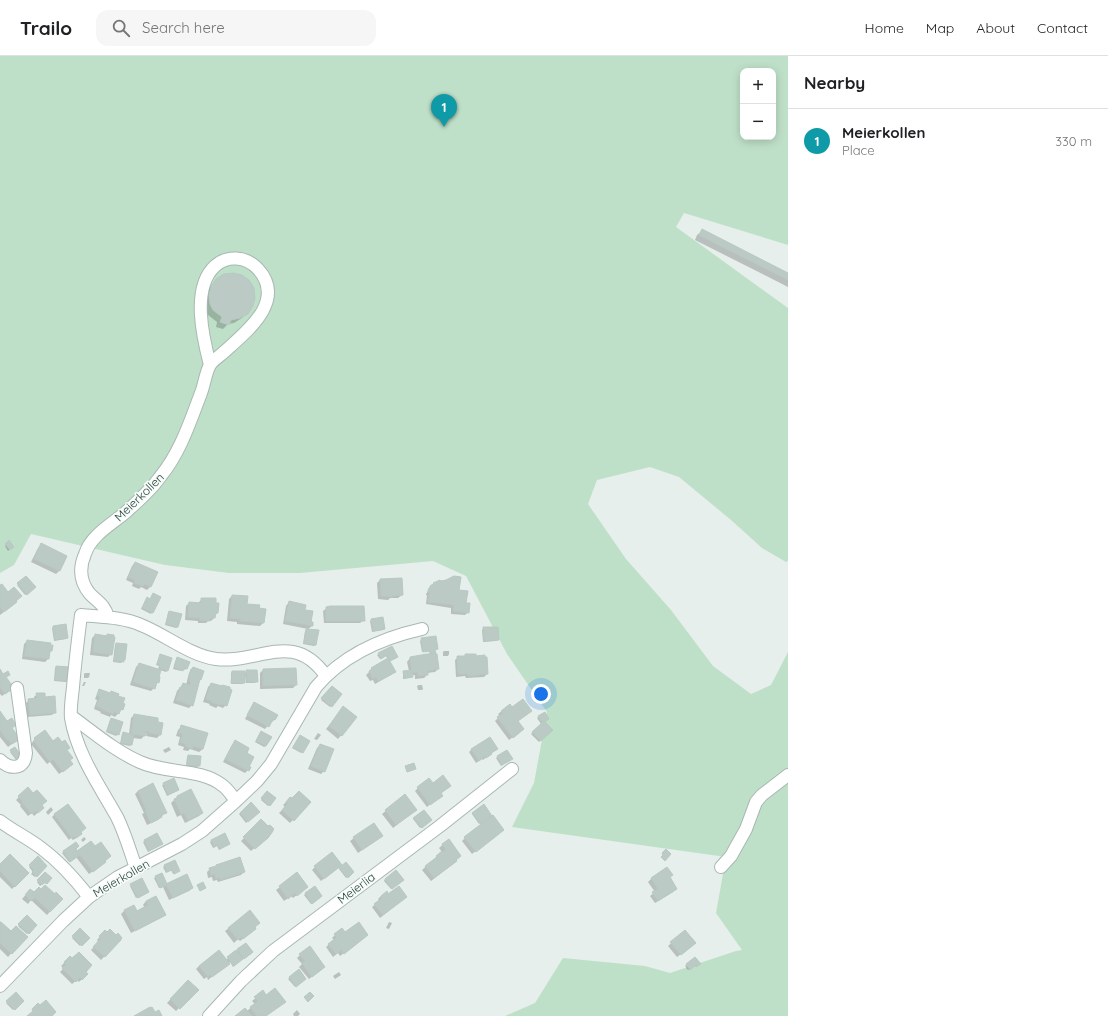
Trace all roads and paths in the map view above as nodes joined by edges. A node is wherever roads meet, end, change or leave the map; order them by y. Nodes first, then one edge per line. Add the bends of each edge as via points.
1 (210, 365) junction
2 (108, 617) junction
3 (422, 629) dead end
4 (326, 676) junction
5 (17, 688) dead end
6 (71, 716) junction
7 (0, 760) edge
8 (512, 769) dead end
9 (788, 775) edge
10 (236, 801) junction
11 (0, 821) edge
12 (721, 867) dead end
13 (136, 868) junction
14 (89, 897) junction
15 (5, 972) edge
16 (0, 986) edge
17 (208, 1016) edge

1 - 1 street, Meierkollen via 252,326 266,305 267,285 263,275 257,267 247,261 228,258 220,262 213,268 202,291 202,323
1 - 2 street, Meierkollen via 185,434 170,465 143,496 92,541 85,553 81,576 84,585 101,603
2 - 4 street via 140,624 189,650 214,658 236,658 281,650 292,652 307,657
2 - 6 street via 81,615
3 - 4 street, Meierkollen via 371,646
4 - 10 street, Meierkollen via 316,687 271,764
5 - 7 street via 25,758 21,764 14,767
6 - 10 street via 125,755 157,768 214,779 223,785
6 - 13 street via 82,752 117,818
8 - 17 street, Meierlia via 274,951
9 - 12 street via 756,802 746,829 731,856
10 - 13 street, Meierkollen via 189,840
11 - 14 street via 52,857
13 - 14 street, Meierkollen
14 - 15 street, Meierkollen
15 - 16 street, Meierkollen

